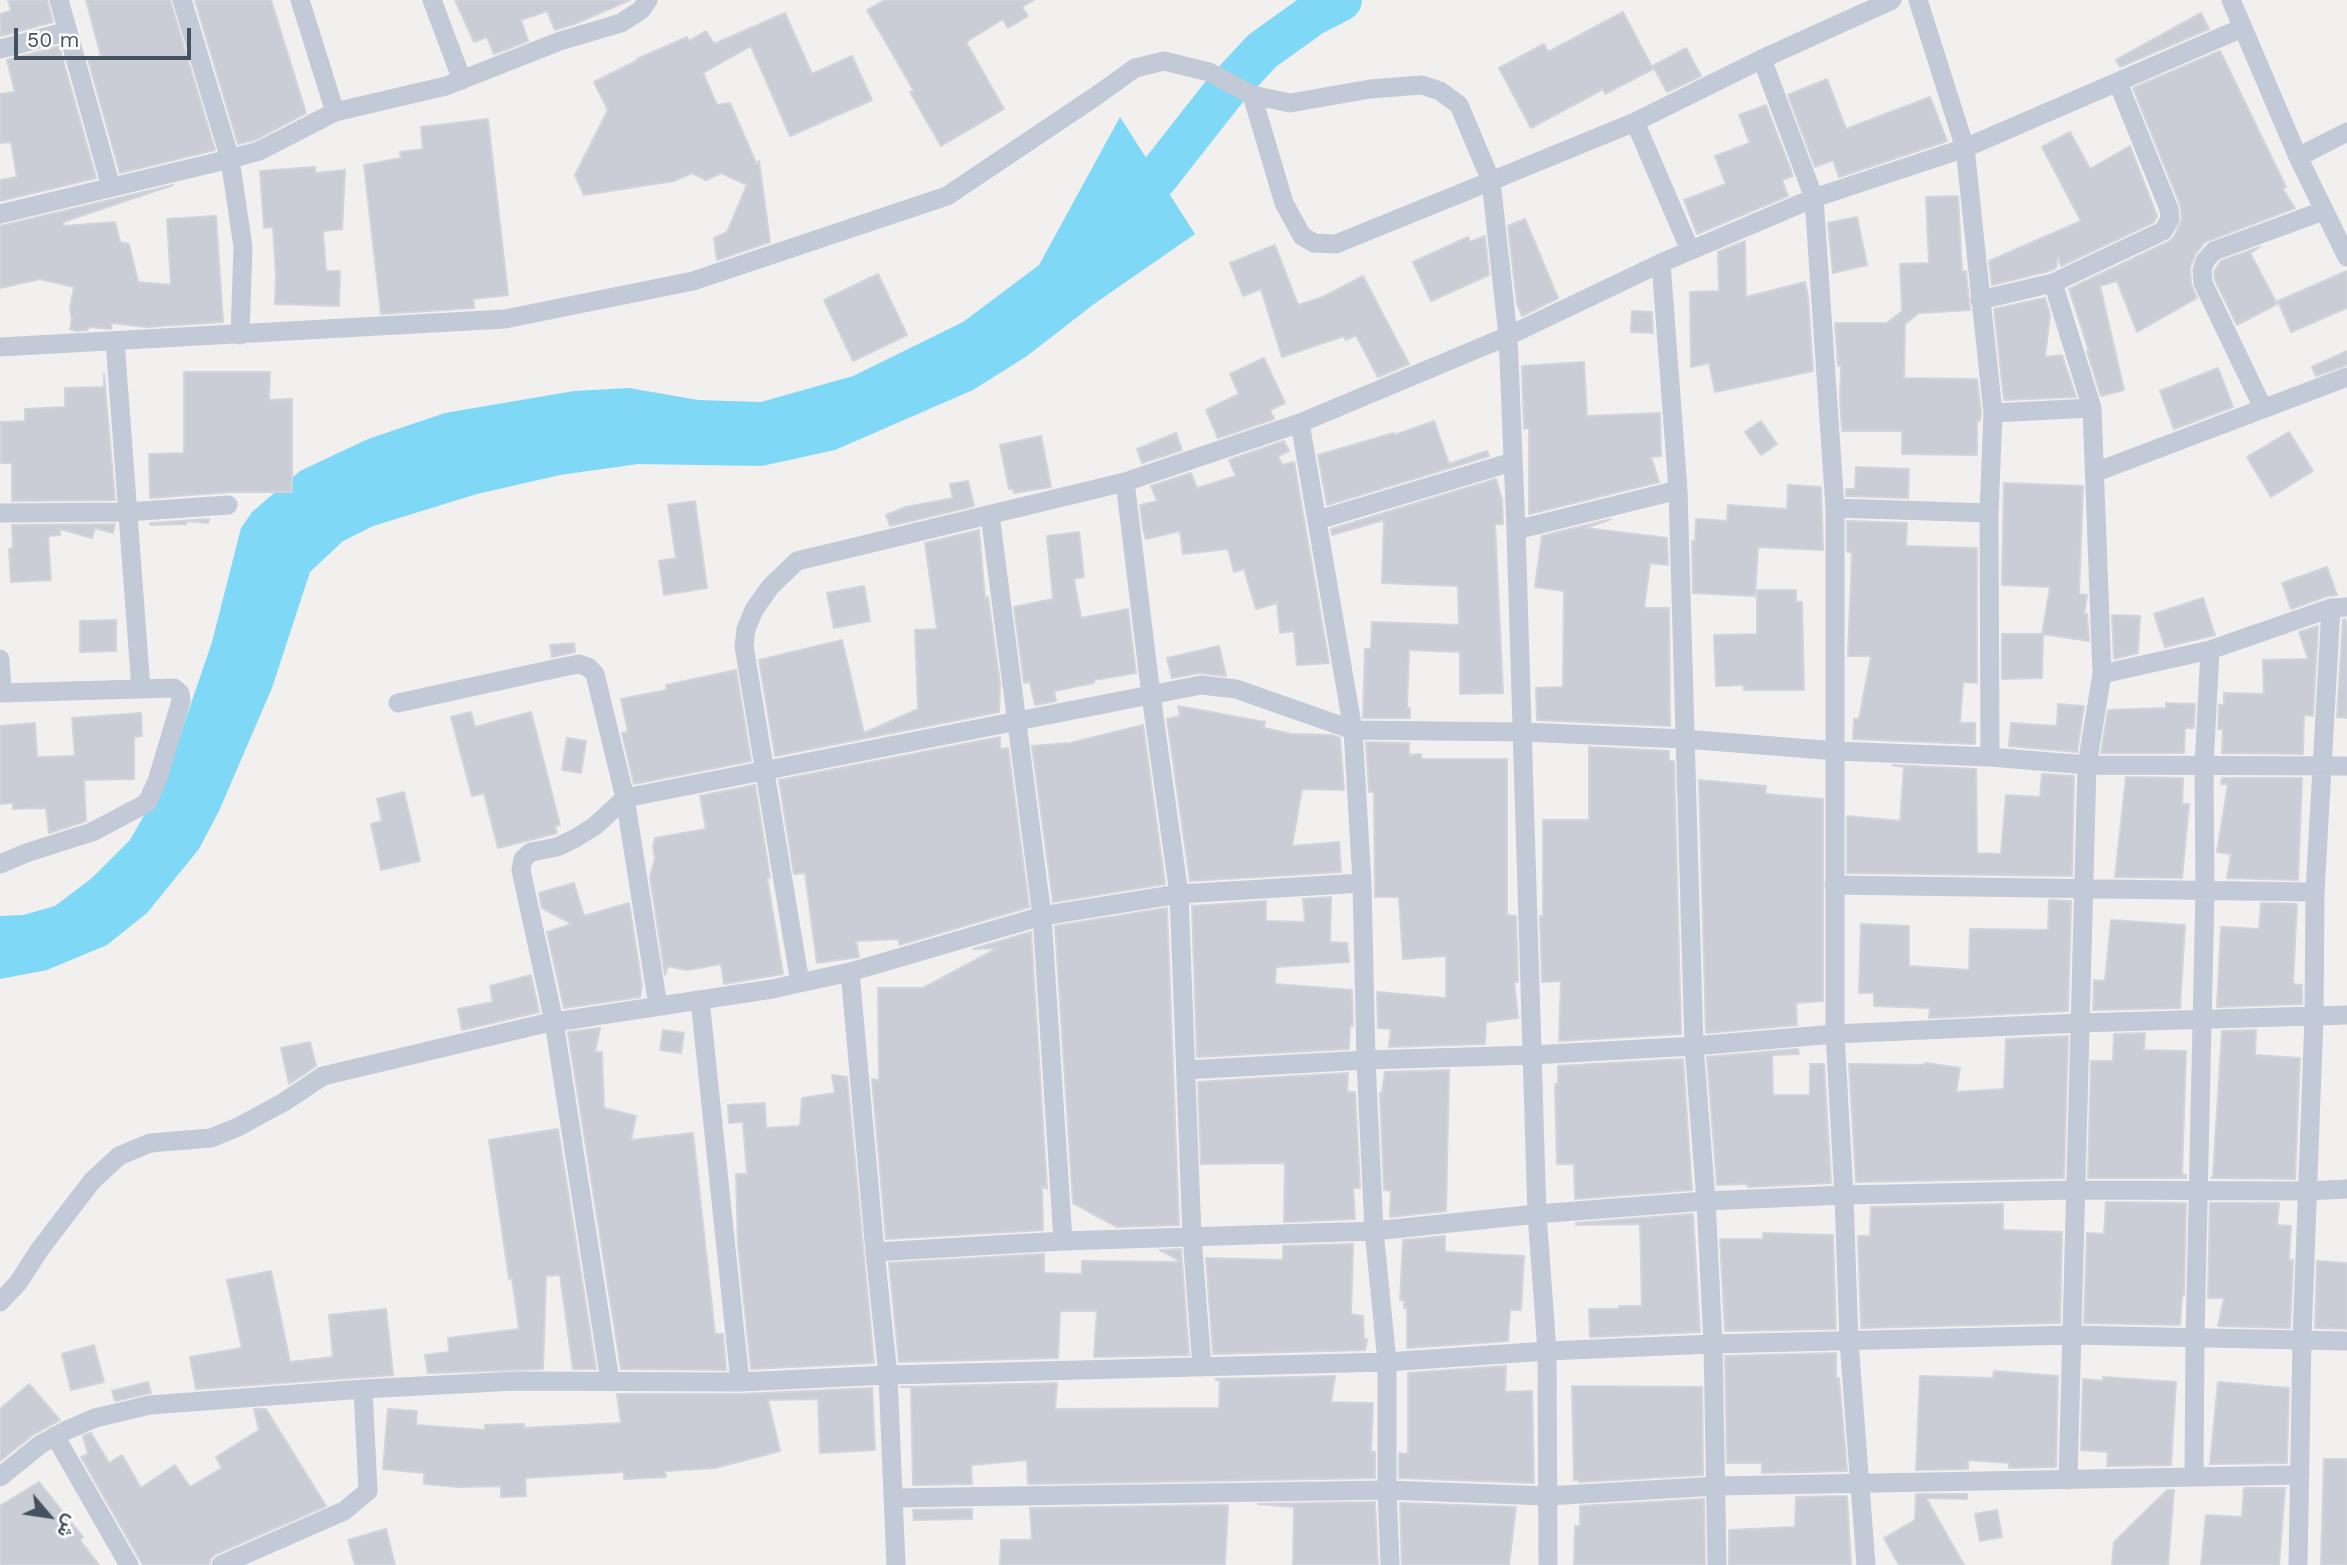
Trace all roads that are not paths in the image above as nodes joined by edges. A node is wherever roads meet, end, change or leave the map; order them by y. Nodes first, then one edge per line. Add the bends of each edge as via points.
1 (59, 0) edge
2 (182, 0) edge
3 (300, 0) edge
4 (432, 0) edge
5 (648, 0) edge
6 (1892, 0) edge
7 (1918, 0) edge
8 (2231, 0) edge
9 (2242, 28) junction
10 (68, 32) junction
11 (0, 48) edge
12 (1762, 59) junction
13 (462, 80) junction
14 (2118, 83) junction
15 (1252, 95) junction
16 (335, 112) junction
17 (1635, 122) junction
18 (2347, 132) edge
19 (1965, 148) junction
20 (2298, 157) junction
21 (230, 159) junction
22 (1491, 181) junction
23 (111, 187) junction
24 (1814, 198) junction
25 (2323, 211) junction
26 (0, 214) edge
27 (1690, 250) junction
28 (2347, 257) edge
29 (1661, 263) junction
30 (2053, 283) junction
31 (1980, 300) junction
32 (240, 335) junction
33 (1508, 336) junction
34 (115, 341) junction
35 (0, 347) edge
36 (2347, 377) edge
37 (2092, 408) junction
38 (2263, 408) junction
39 (1993, 413) junction
40 (1300, 424) junction
41 (1512, 462) junction
42 (2095, 472) junction
43 (1125, 482) junction
44 (1678, 490) junction
45 (228, 505) dead end
46 (1836, 508) junction
47 (128, 512) junction
48 (0, 513) edge
49 (1989, 513) junction
50 (990, 515) junction
51 (1318, 520) junction
52 (1516, 530) junction
53 (2339, 607) edge
54 (2210, 650) junction
55 (0, 659) edge
56 (2102, 674) junction
57 (141, 689) junction
58 (1, 693) edge
59 (1151, 695) junction
60 (398, 703) dead end
61 (1016, 721) junction
62 (1353, 730) junction
63 (1522, 732) junction
64 (1685, 739) junction
65 (1836, 751) junction
66 (1990, 757) junction
67 (2087, 765) junction
68 (2204, 766) junction
69 (2321, 766) junction
70 (2347, 766) edge
71 (764, 771) junction
72 (625, 798) junction
73 (0, 864) edge
74 (1362, 883) junction
75 (1834, 885) junction
76 (2084, 890) junction
77 (2205, 891) junction
78 (2315, 892) junction
79 (1180, 894) junction
80 (1042, 916) junction
81 (850, 972) junction
82 (800, 983) junction
83 (700, 1000) junction
84 (658, 1006) junction
85 (2347, 1015) edge
86 (2314, 1017) junction
87 (2202, 1020) junction
88 (554, 1022) junction
89 (2080, 1023) junction
90 (1835, 1034) junction
91 (1694, 1046) junction
92 (1531, 1055) junction
93 (1366, 1060) junction
94 (1186, 1070) junction
95 (2347, 1189) edge
96 (2076, 1190) junction
97 (2200, 1190) junction
98 (2306, 1191) junction
99 (1844, 1195) junction
100 (1706, 1201) junction
101 (1537, 1214) junction
102 (1374, 1231) junction
103 (1192, 1237) junction
104 (1063, 1241) junction
105 (875, 1252) junction
106 (0, 1302) edge
107 (2072, 1335) junction
108 (2195, 1338) junction
109 (2302, 1339) junction
110 (2347, 1341) edge
111 (1849, 1342) junction
112 (1713, 1344) junction
113 (1547, 1351) junction
114 (1387, 1362) junction
115 (1202, 1367) junction
116 (888, 1375) junction
117 (610, 1381) junction
118 (740, 1382) junction
119 (363, 1389) junction
120 (55, 1436) junction
121 (2300, 1475) junction
122 (2194, 1476) junction
123 (0, 1477) edge
124 (2068, 1479) junction
125 (1861, 1483) junction
126 (1717, 1486) junction
127 (1387, 1490) junction
128 (1547, 1496) junction
129 (893, 1498) junction
130 (130, 1565) edge
131 (221, 1565) edge
132 (896, 1565) edge
133 (1390, 1565) edge
134 (1548, 1565) edge
135 (1717, 1565) edge
136 (1866, 1565) edge
137 (2298, 1565) edge

1 - 10 street
2 - 21 street
3 - 16 street
4 - 13 street
5 - 13 street via 621,23
6 - 12 street
7 - 19 street
8 - 9 street
9 - 14 street
9 - 20 street
10 - 11 street
10 - 23 street
12 - 17 street
12 - 24 street
13 - 16 street
14 - 19 street
14 - 30 street via 2170,219 2163,231
15 - 22 street via 1290,103 1383,88 1422,85 1440,91 1459,105
15 - 22 street via 1284,203 1303,236 1314,243 1336,244
15 - 32 street via 1209,72 1164,61 1135,68 947,196 693,281 505,319
16 - 21 street via 260,151
17 - 22 street
17 - 27 street
18 - 20 street
19 - 24 street
19 - 31 street
20 - 25 street
21 - 23 street
21 - 32 street via 243,247
22 - 33 street
23 - 26 street
24 - 27 street
24 - 46 street
25 - 28 street
25 - 38 street via 2214,251 2202,270 2203,283
27 - 29 street
29 - 33 street
29 - 44 street
30 - 31 street
30 - 37 street
31 - 39 street
32 - 34 street
33 - 40 street
33 - 41 street
34 - 35 street
34 - 47 street
36 - 38 street
37 - 39 street
37 - 42 street
38 - 42 street
39 - 49 street
40 - 43 street
40 - 51 street
41 - 51 street
41 - 52 street
42 - 56 street
43 - 50 street
43 - 59 street
44 - 52 street
44 - 64 street
45 - 47 street
46 - 49 street
46 - 65 street
47 - 48 street
47 - 57 street
49 - 66 street
50 - 61 street
50 - 71 street via 797,561 771,587 750,619 744,646
51 - 62 street
52 - 63 street
53 - 54 street
53 - 69 street
54 - 56 street
54 - 68 street
55 - 58 street
56 - 67 street
57 - 58 street
57 - 73 street via 174,688 181,701 147,803 92,832
59 - 61 street
59 - 62 street via 1201,685 1225,686
59 - 79 street
60 - 72 street via 579,664 588,667 595,674
61 - 71 street
61 - 80 street
62 - 63 street
62 - 74 street
63 - 64 street
63 - 92 street
64 - 65 street
64 - 91 street
65 - 66 street
65 - 75 street
66 - 67 street
67 - 68 street
67 - 76 street
68 - 69 street
68 - 77 street
69 - 70 street
69 - 78 street
71 - 72 street
71 - 82 street
72 - 84 street
72 - 88 street via 574,839 531,852 523,859 521,870
74 - 79 street
74 - 93 street
75 - 76 street
75 - 90 street
76 - 77 street
76 - 89 street
77 - 78 street
77 - 87 street
78 - 86 street
79 - 80 street
79 - 94 street
80 - 81 street
80 - 104 street
81 - 82 street
81 - 105 street
82 - 83 street
83 - 84 street
83 - 118 street
84 - 88 street
85 - 86 street
86 - 87 street
86 - 98 street
87 - 89 street
87 - 97 street
88 - 106 street via 323,1076 284,1102 211,1138 150,1143 119,1156 92,1181
88 - 117 street
89 - 90 street
89 - 96 street
90 - 91 street
90 - 99 street
91 - 92 street
91 - 100 street
92 - 93 street
92 - 101 street
93 - 94 street
93 - 102 street
94 - 103 street
95 - 98 street
96 - 97 street
96 - 99 street
96 - 107 street
97 - 98 street
97 - 108 street
98 - 109 street
99 - 100 street
99 - 111 street
100 - 101 street
100 - 112 street
101 - 102 street
101 - 113 street
102 - 103 street
102 - 114 street
103 - 104 street
103 - 115 street
104 - 105 street
105 - 116 street
107 - 108 street
107 - 111 street
107 - 124 street
108 - 109 street
108 - 122 street
109 - 110 street
109 - 121 street
111 - 112 street
111 - 125 street
112 - 113 street
112 - 126 street
113 - 114 street
113 - 128 street
114 - 115 street
114 - 127 street
115 - 116 street
116 - 118 street
116 - 129 street
117 - 118 street
117 - 119 street
119 - 120 street via 150,1405 95,1418
119 - 131 street via 368,1490 344,1511
120 - 123 street
120 - 130 street
121 - 122 street
121 - 137 street
122 - 124 street
124 - 125 street
125 - 126 street
125 - 136 street
126 - 128 street
126 - 135 street
127 - 128 street
127 - 129 street
127 - 133 street
128 - 134 street
129 - 132 street

